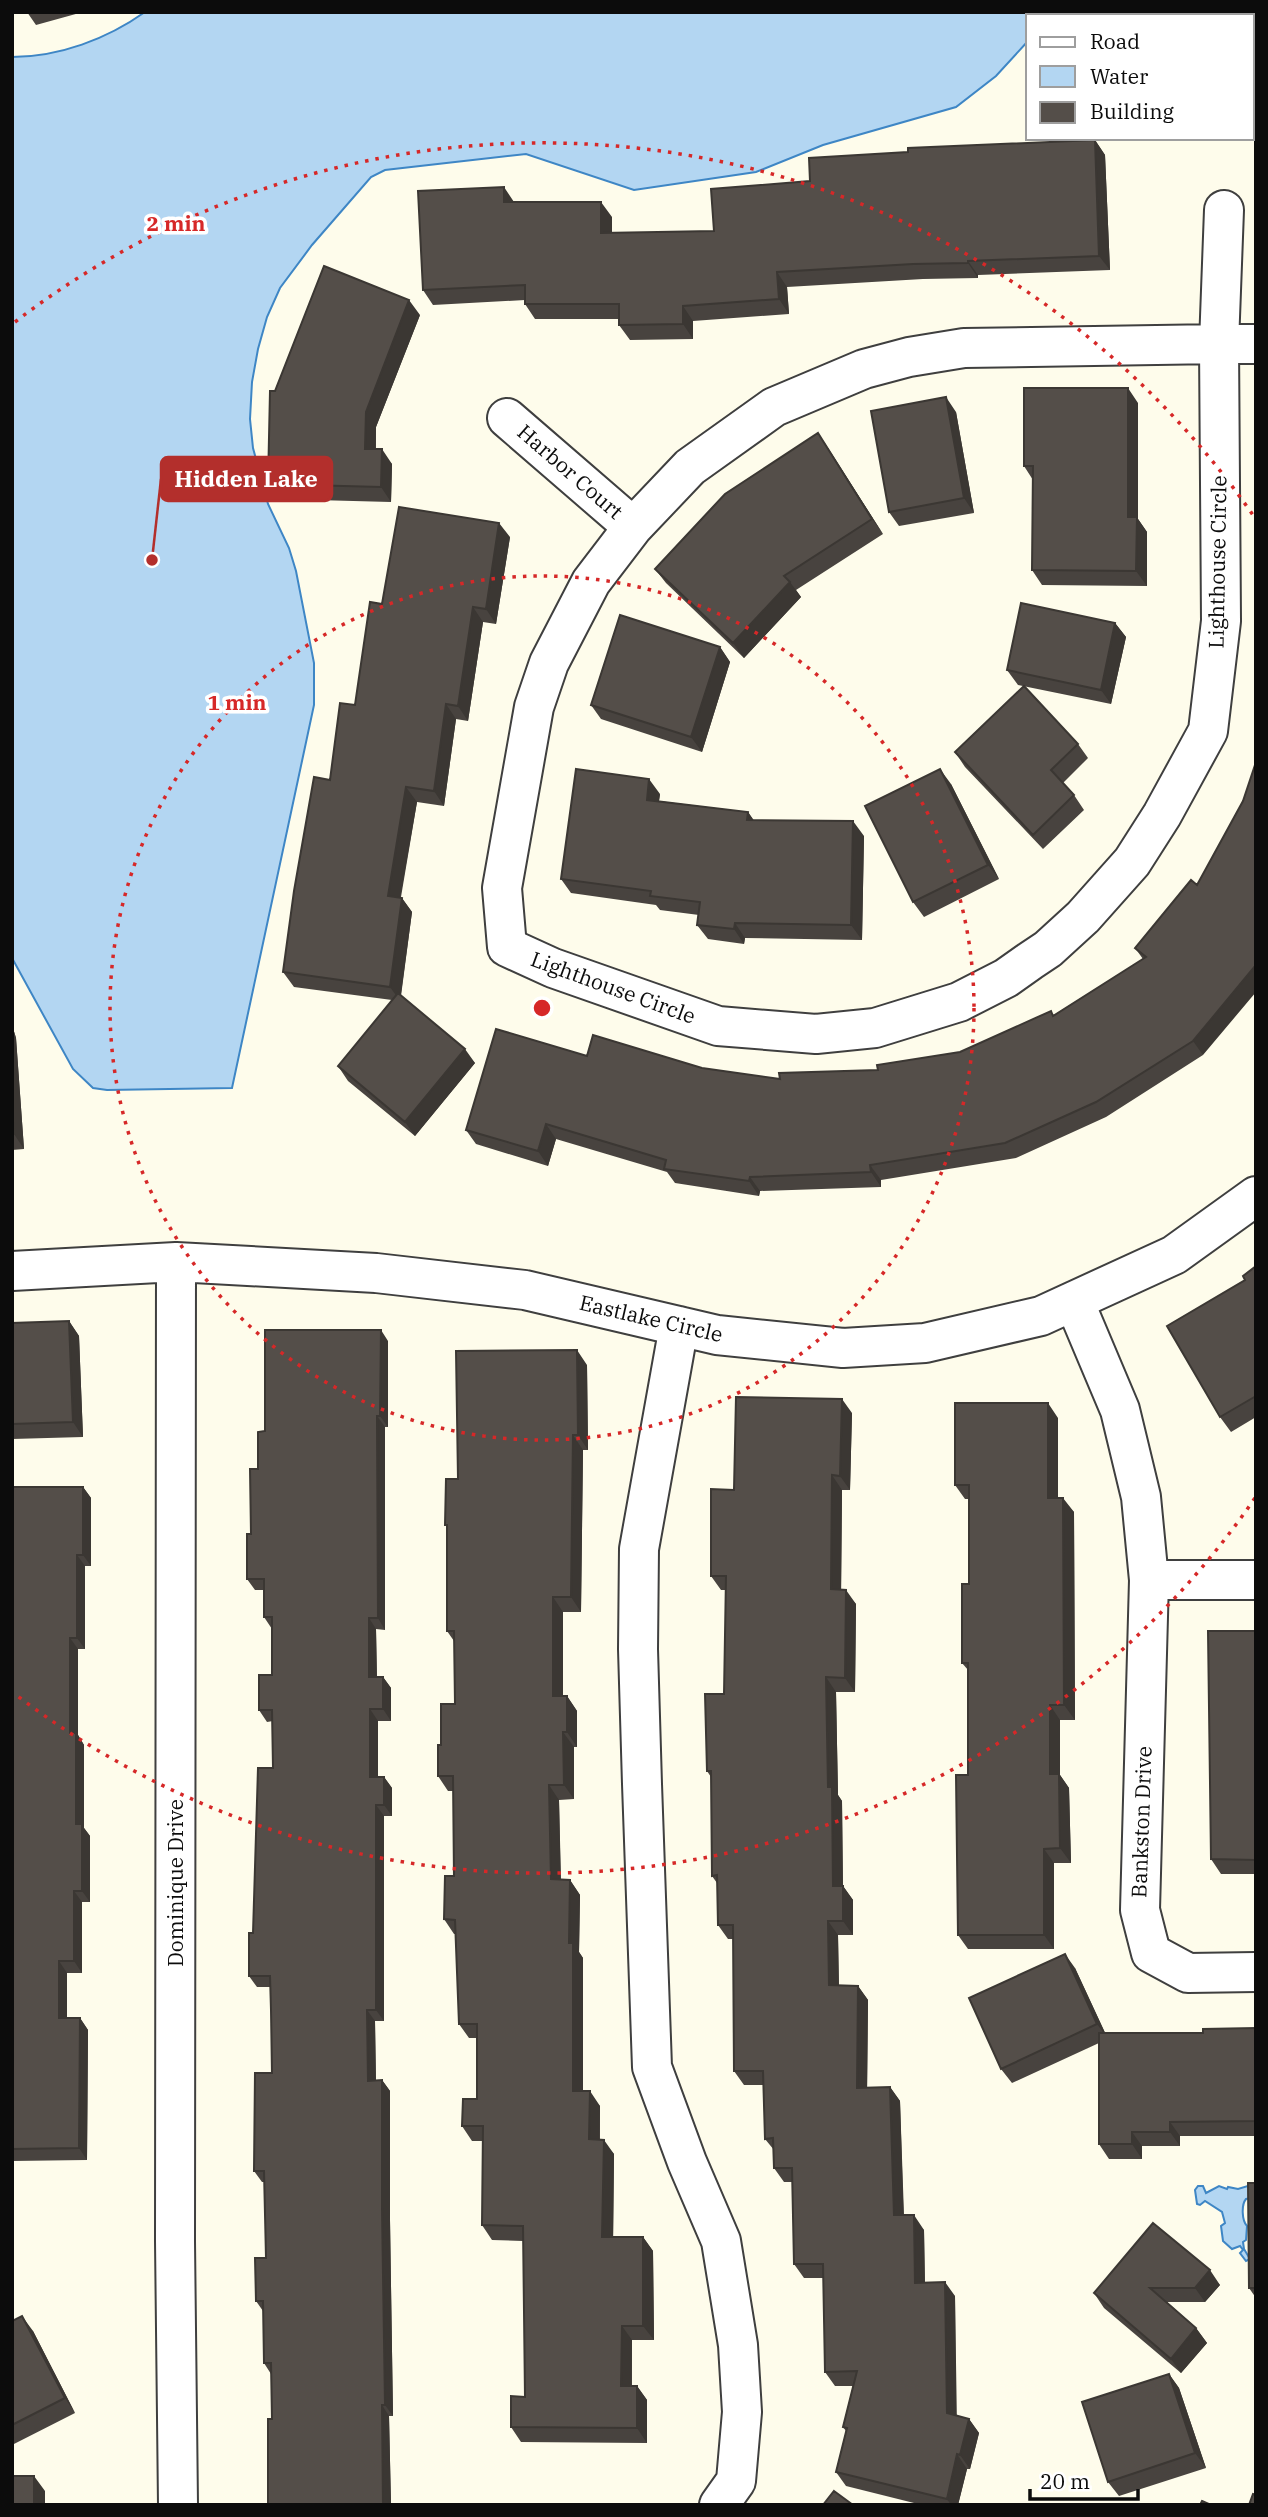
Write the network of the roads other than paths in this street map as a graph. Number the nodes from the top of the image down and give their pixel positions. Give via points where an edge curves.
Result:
1 (1223, 210) dead end
2 (1238, 344) edge
3 (507, 418) dead end
4 (633, 527) junction
5 (1256, 1196) edge
6 (176, 1262) junction
7 (12, 1271) edge
8 (1074, 1301) junction
9 (679, 1326) junction
10 (1149, 1580) junction
11 (1256, 1580) edge
12 (1256, 1972) edge
13 (178, 2505) edge
14 (719, 2505) edge

1 - 2 street
2 - 4 street, Lighthouse Circle via 964,348 864,369 774,407 690,467
2 - 4 street, Lighthouse Circle via 1221,621 1208,731 1132,862 1083,918 1006,978 959,1002 875,1028 816,1034 718,1026 553,968 507,947 502,888 534,707 549,663 591,582
3 - 4 street, Harbor Court
5 - 8 street, Eastlake Circle via 1174,1255
6 - 7 street, Eastlake Circle
6 - 9 street, Eastlake Circle via 376,1273 525,1290
6 - 13 street, Dominique Drive
8 - 9 street, Eastlake Circle via 1041,1316 925,1343 843,1348 717,1335
8 - 10 street, Bankston Drive via 1120,1410 1141,1497
9 - 14 street via 639,1549 642,1784 652,2067 721,2241 738,2345 742,2412 736,2481
10 - 11 street
10 - 12 street, Bankston Drive via 1140,1910 1151,1953 1188,1973

